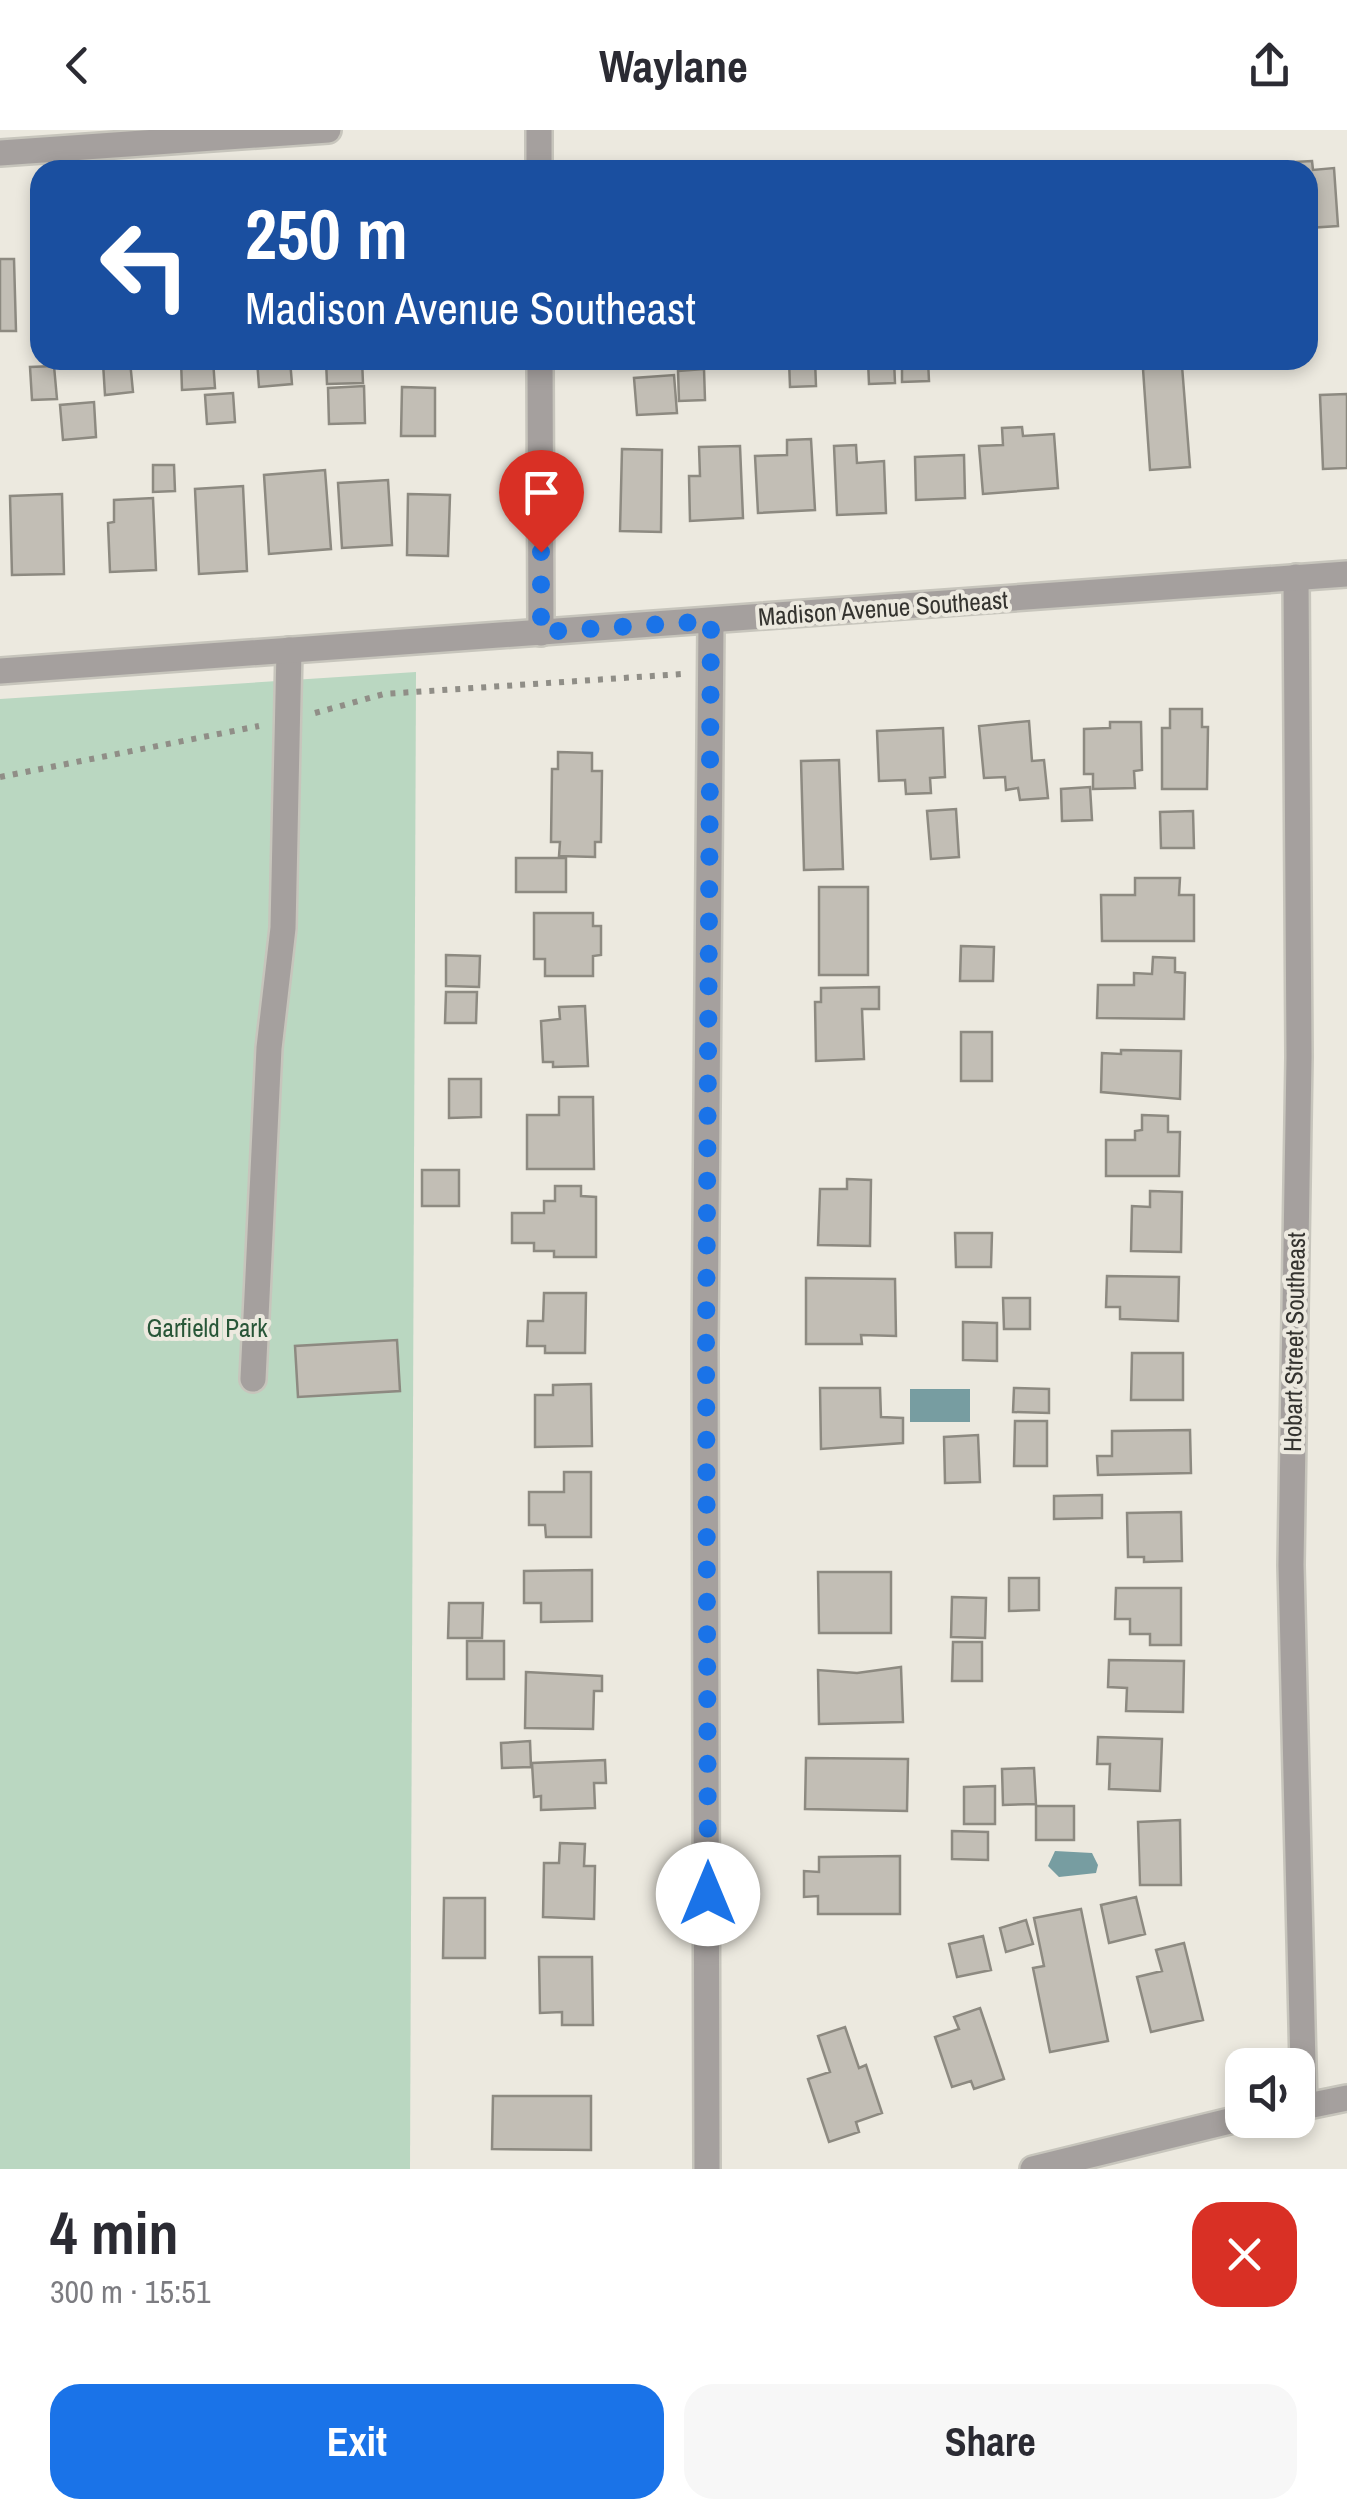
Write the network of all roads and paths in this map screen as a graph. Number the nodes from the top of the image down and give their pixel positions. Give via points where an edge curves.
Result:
1 (328, 130) edge
2 (538, 130) edge
3 (0, 152) edge
4 (539, 160) edge
5 (540, 370) edge
6 (1347, 574) edge
7 (1296, 577) junction
8 (711, 621) junction
9 (541, 632) junction
10 (289, 650) junction
11 (0, 671) edge
12 (682, 674) dead end
13 (287, 720) junction
14 (0, 777) edge
15 (252, 1378) dead end
16 (1300, 2048) edge
17 (1347, 2098) edge
18 (1315, 2104) edge
19 (1225, 2122) edge
20 (707, 2169) edge
21 (1033, 2169) edge

1 - 3 street
2 - 4 street
5 - 9 street
6 - 7 street, Madison Avenue Southeast
7 - 8 street, Madison Avenue Southeast
7 - 16 street, Hobart Street Southeast via 1291,1572
8 - 9 street, Madison Avenue Southeast
8 - 20 street
9 - 10 street, Madison Avenue Southeast
10 - 11 street, Madison Avenue Southeast
10 - 13 street
12 - 13 path via 384,694
13 - 14 path
13 - 15 street via 283,928 269,1048
17 - 18 street
19 - 21 street

